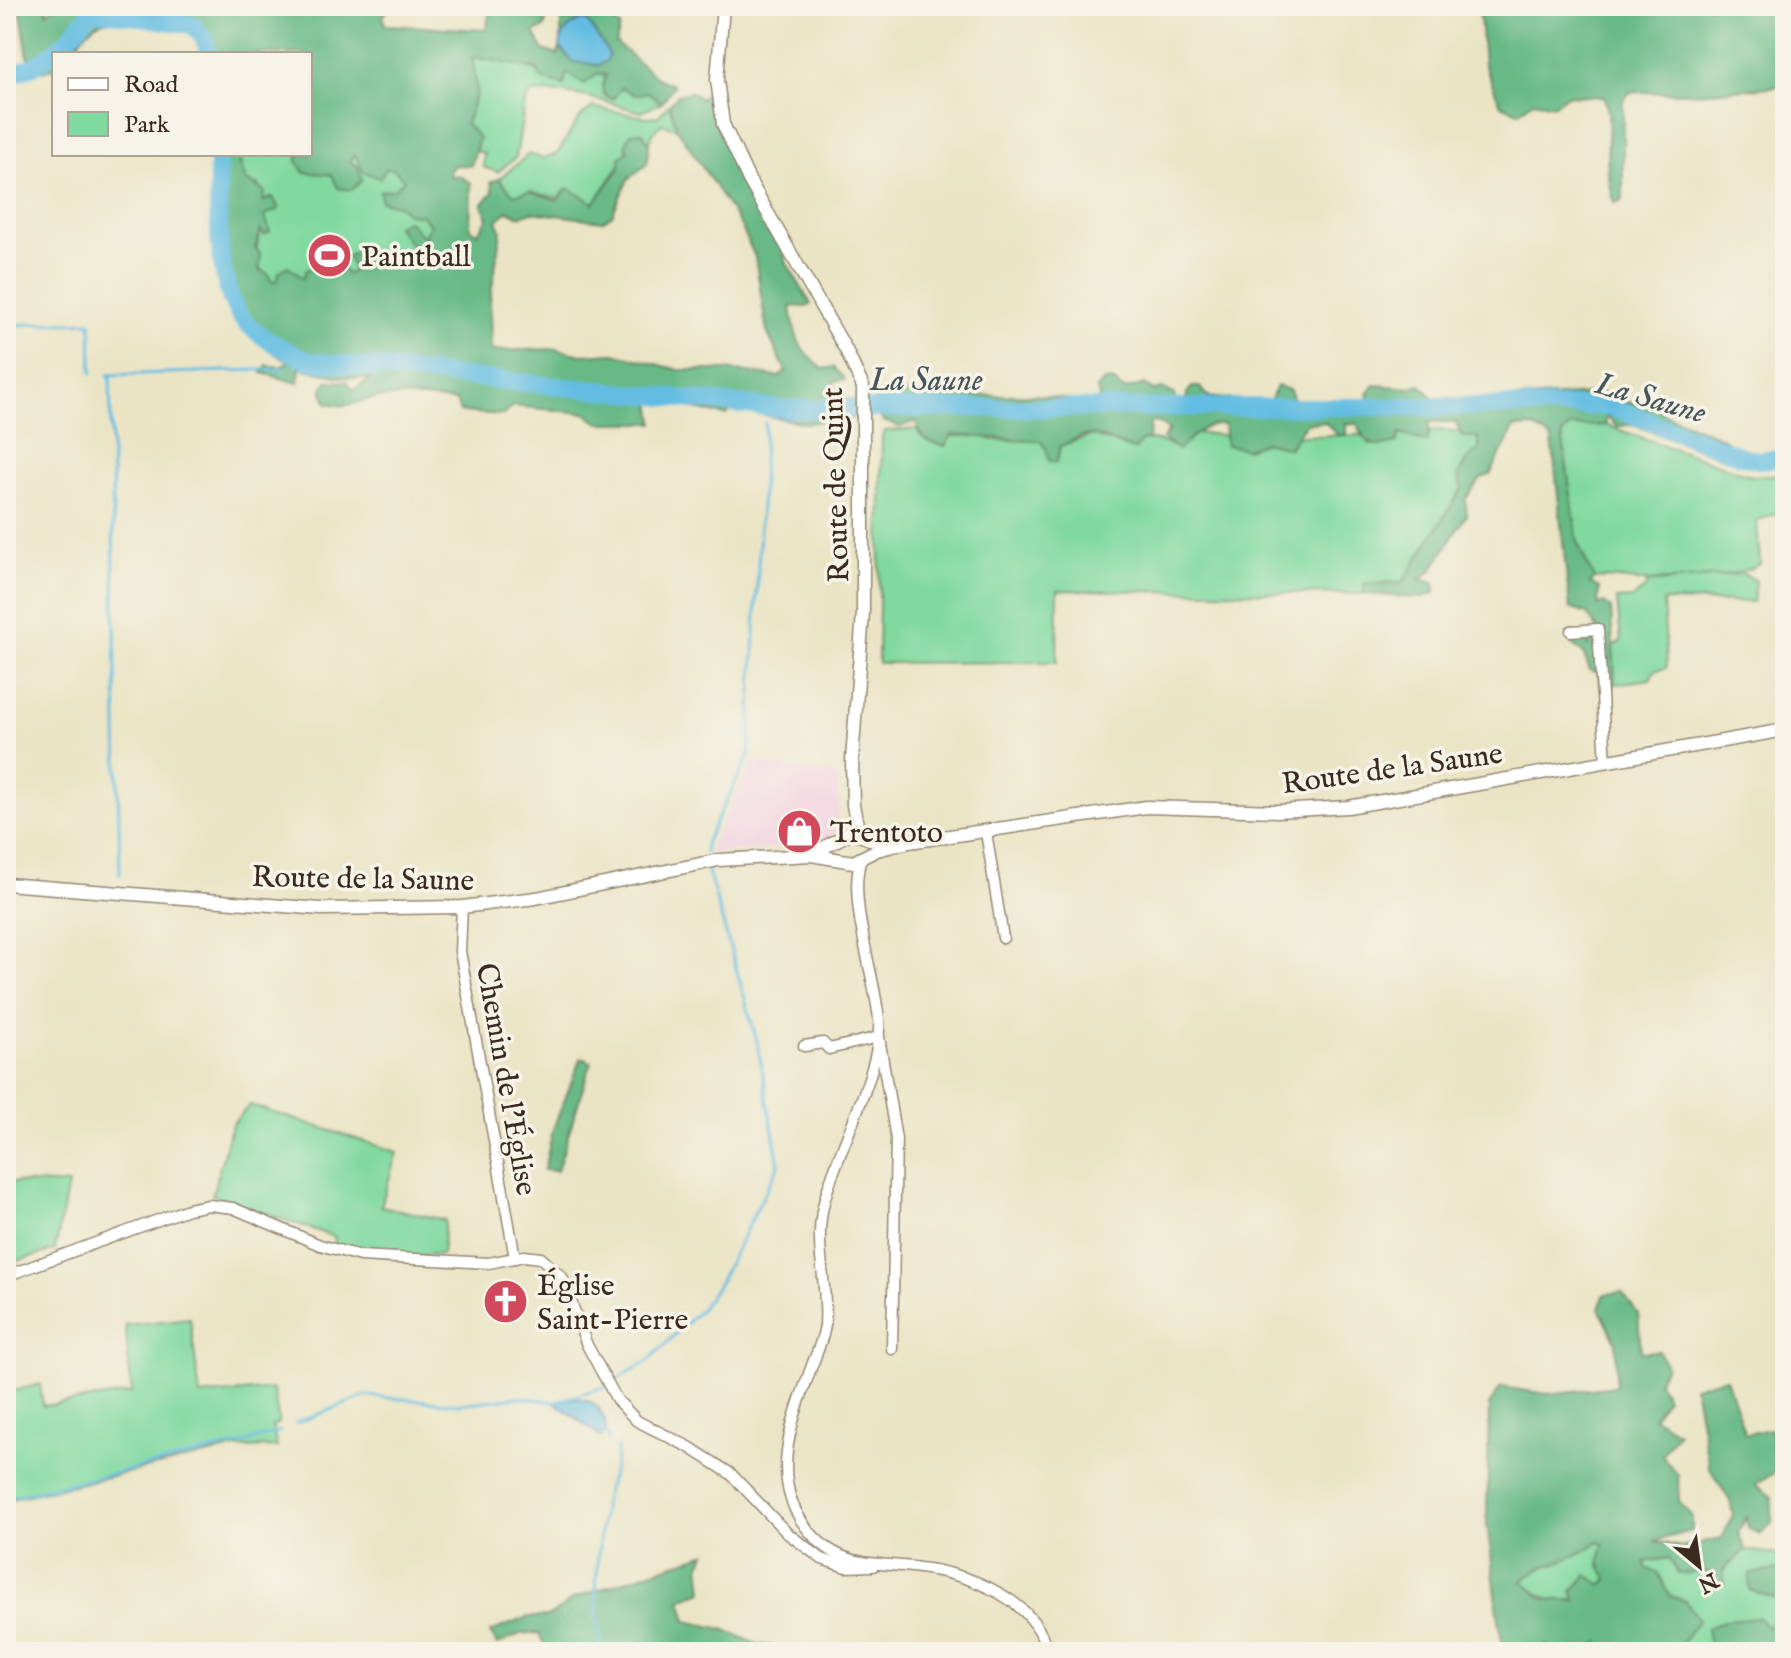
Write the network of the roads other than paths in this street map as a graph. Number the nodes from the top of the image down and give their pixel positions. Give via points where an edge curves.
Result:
1 (723, 6) edge
2 (1571, 631) dead end
3 (1785, 730) edge
4 (1606, 762) junction
5 (853, 805) junction
6 (986, 832) junction
7 (861, 835) junction
8 (841, 838) junction
9 (909, 842) junction
10 (811, 855) junction
11 (862, 858) junction
12 (844, 860) junction
13 (6, 884) edge
14 (856, 884) junction
15 (462, 907) junction
16 (1003, 938) dead end
17 (879, 1037) junction
18 (804, 1046) dead end
19 (515, 1258) junction
20 (6, 1276) edge
21 (892, 1349) dead end
22 (873, 1566) junction
23 (1047, 1652) edge

1 - 5 street, Route de Quint via 717,80 723,124 853,363 864,395 863,613 852,747
2 - 4 street via 1598,629
3 - 4 street, Route de la Saune
4 - 6 street, Route de la Saune via 1327,810 1146,807
5 - 7 street, Route de Quint
5 - 8 street, Route de Quint
6 - 9 street, Route de la Saune
6 - 16 street
7 - 8 street
7 - 9 street, Route de la Saune
7 - 11 street via 867,848
8 - 10 street, Route de la Saune
8 - 12 street via 837,850
9 - 11 street, Route de la Saune
10 - 12 street, Route de la Saune
10 - 15 street, Route de la Saune via 689,864 536,898
11 - 12 street
11 - 14 street
12 - 14 street
13 - 15 street, Route de la Saune via 321,909
14 - 17 street
15 - 19 street, Chemin de l'Église via 460,951
17 - 18 street via 829,1049 823,1043
17 - 21 street via 896,1139
17 - 22 street via 827,1191 819,1254 823,1335 788,1437 784,1468 796,1510 814,1536 836,1553
19 - 20 street via 489,1263 360,1256 233,1208 209,1205
19 - 22 street via 541,1258 556,1269 604,1378 637,1421 731,1474 787,1533 822,1559 846,1567
22 - 23 street via 935,1570 992,1591 1032,1616

